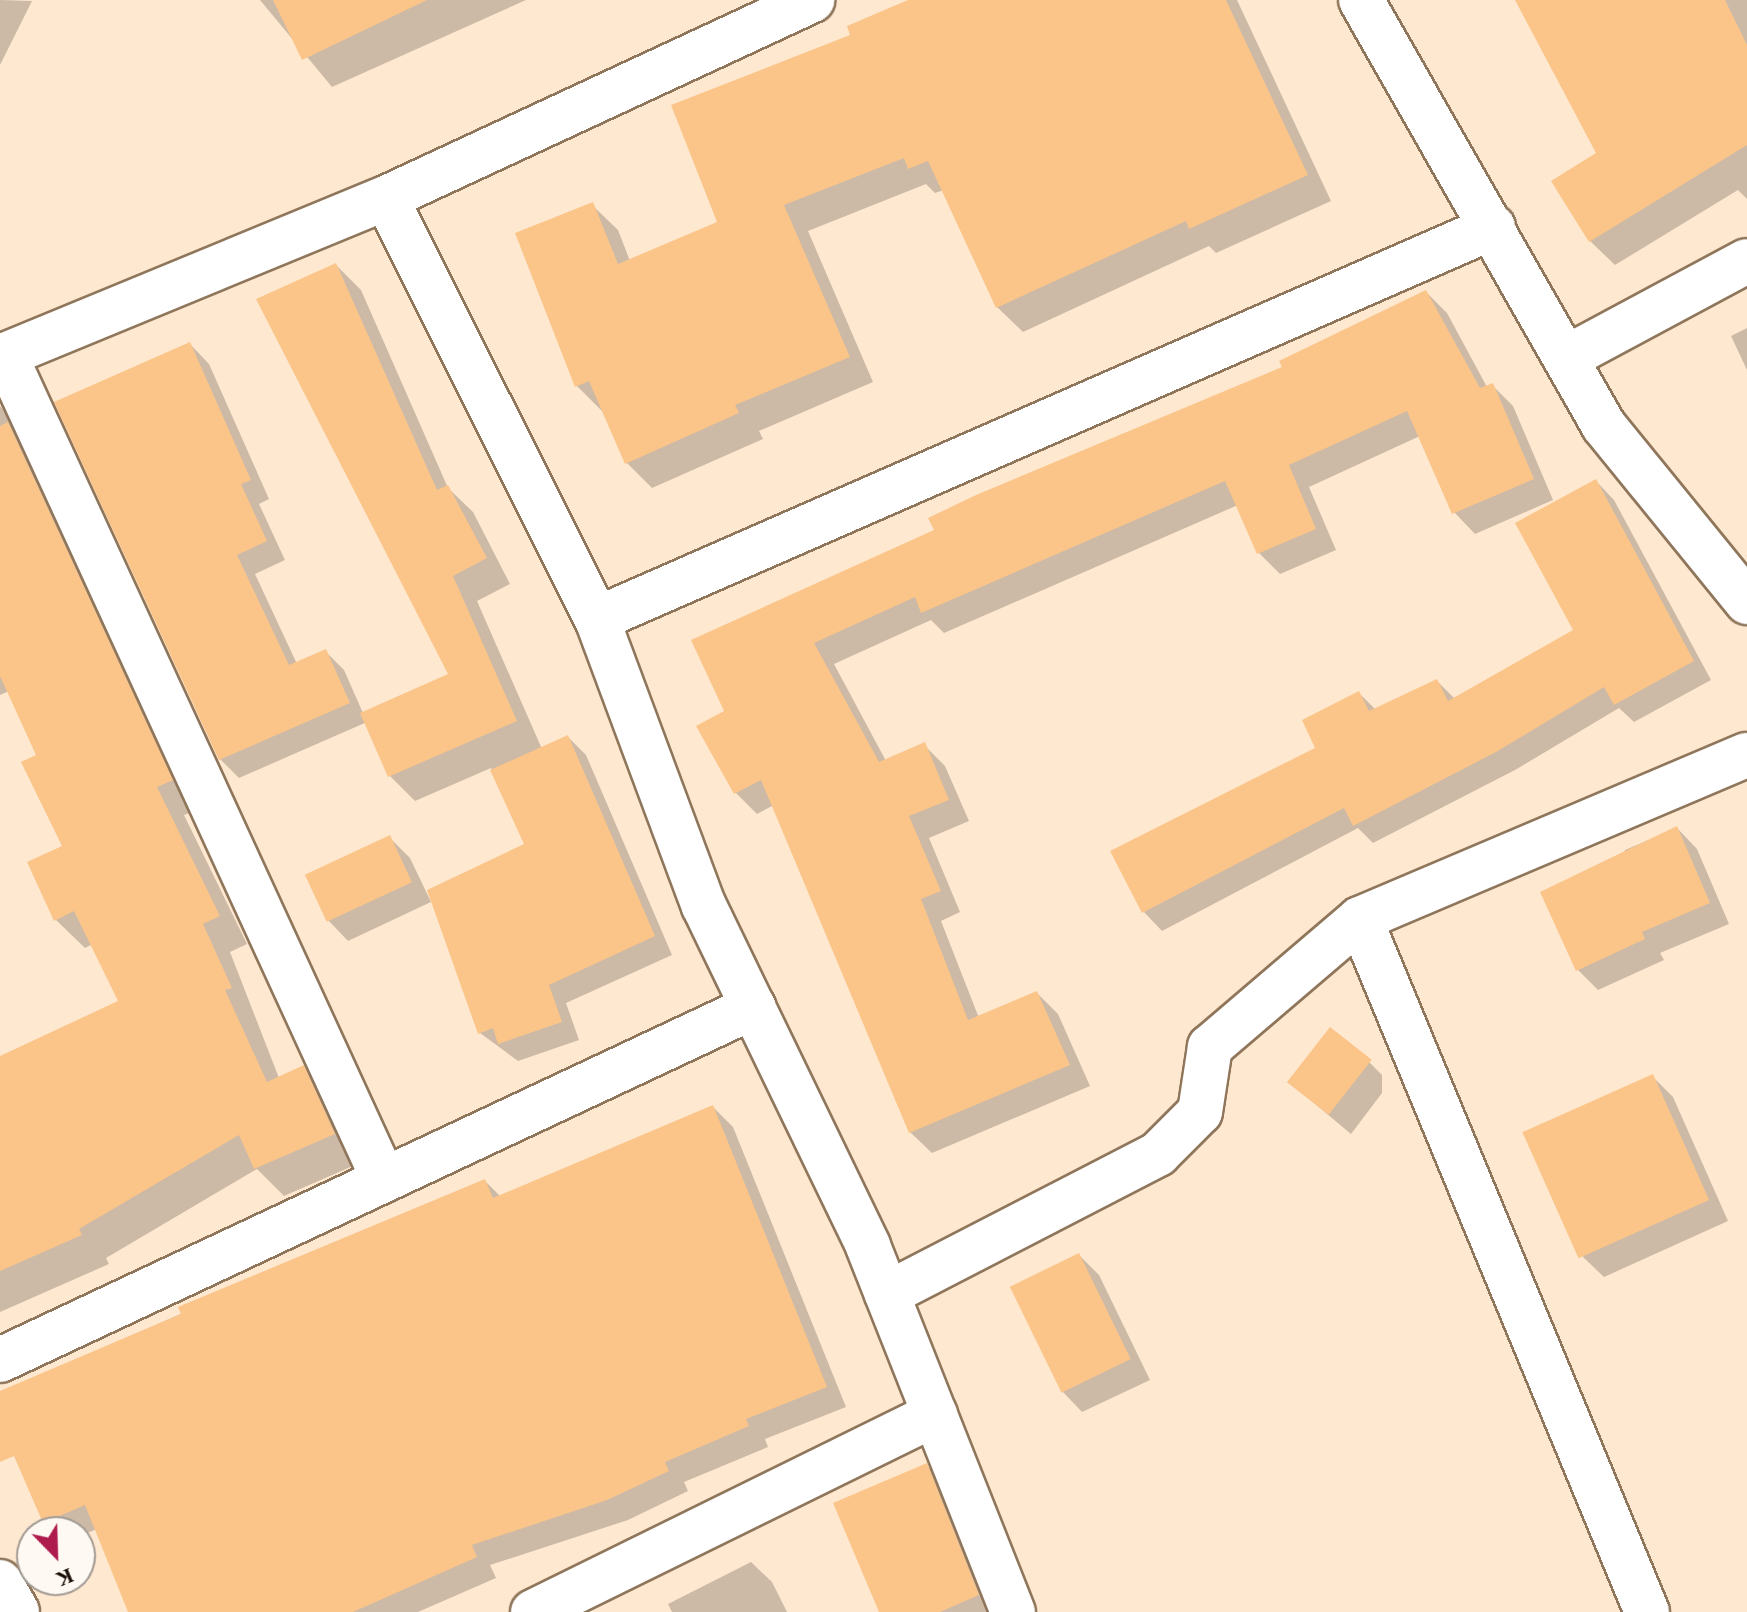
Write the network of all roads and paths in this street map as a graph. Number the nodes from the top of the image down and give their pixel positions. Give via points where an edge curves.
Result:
1 (812, 0) edge
2 (1361, 0) edge
3 (386, 198) junction
4 (1493, 227) junction
5 (1747, 261) edge
6 (3, 356) edge
7 (1566, 358) junction
8 (1747, 602) edge
9 (597, 619) junction
10 (1747, 755) edge
11 (1360, 919) junction
12 (753, 1007) junction
13 (384, 1180) junction
14 (887, 1294) junction
15 (0, 1360) edge
16 (935, 1414) junction
17 (0, 1582) edge
18 (588, 1599) edge
19 (17, 1612) edge
20 (533, 1612) edge
21 (1013, 1612) edge
22 (1647, 1612) edge

1 - 3 street
2 - 4 street
3 - 6 street
3 - 9 street
4 - 7 street
4 - 9 street
5 - 7 street
6 - 13 street
7 - 8 street via 1604,426
9 - 12 street via 704,906
10 - 11 street
11 - 14 street via 1210,1047 1200,1112 1158,1154
11 - 22 street
12 - 13 street
12 - 14 street
13 - 15 street
14 - 16 street
16 - 18 street
16 - 21 street
17 - 19 street
18 - 20 street

